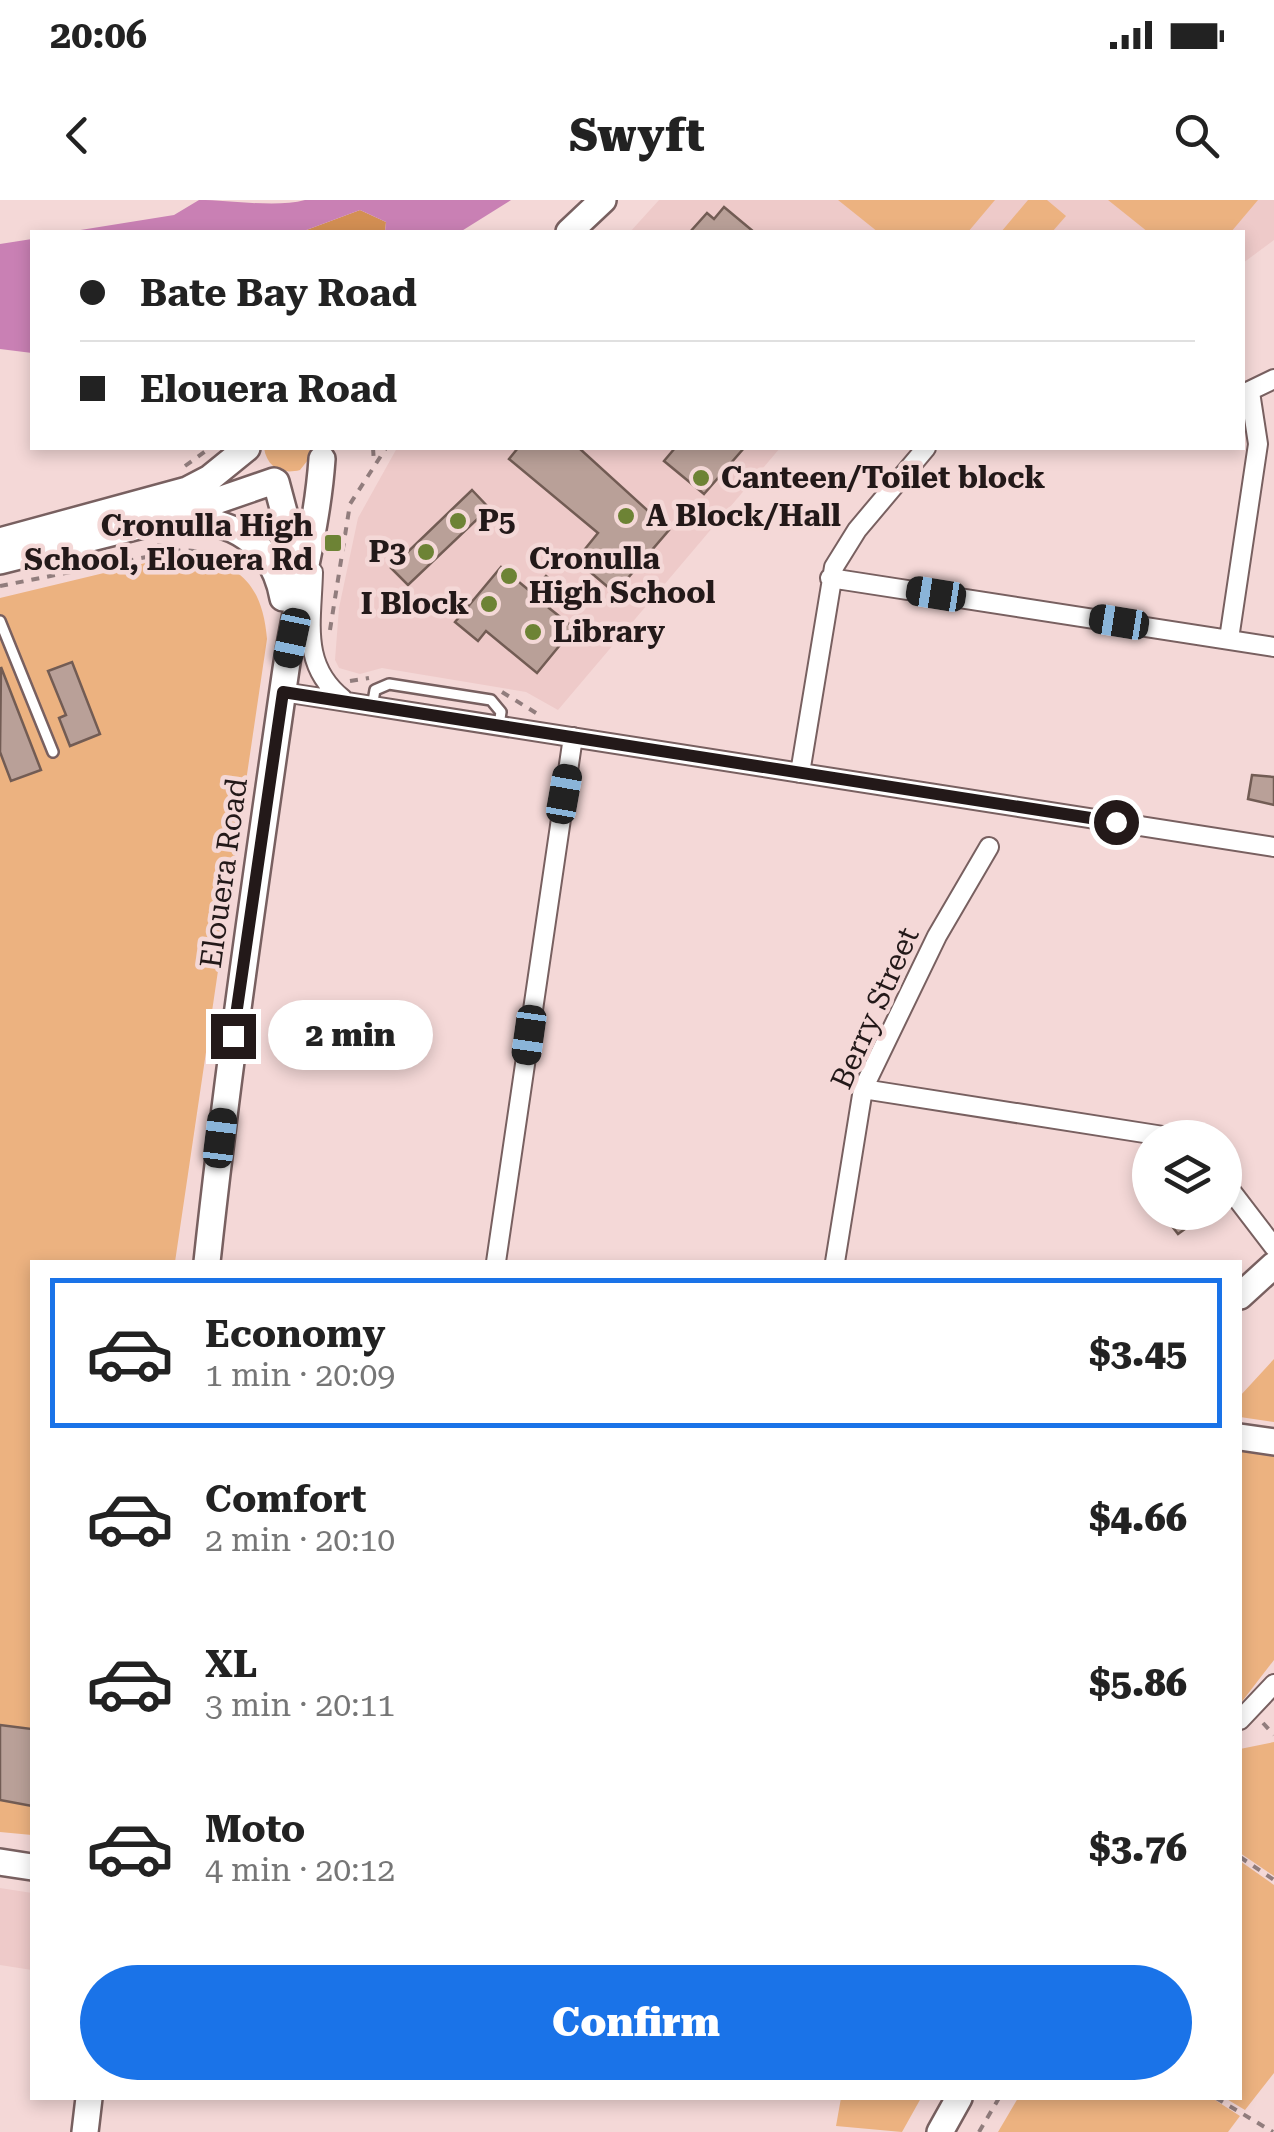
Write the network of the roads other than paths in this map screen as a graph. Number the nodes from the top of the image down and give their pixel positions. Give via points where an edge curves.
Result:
1 (603, 200) edge
2 (571, 230) edge
3 (1274, 380) edge
4 (1246, 394) edge
5 (247, 450) edge
6 (251, 450) edge
7 (924, 450) edge
8 (324, 453) edge
9 (276, 482) junction
10 (155, 522) junction
11 (314, 532) junction
12 (0, 541) edge
13 (0, 561) edge
14 (830, 578) junction
15 (286, 618) junction
16 (0, 621) edge
17 (1229, 640) junction
18 (1274, 647) edge
19 (284, 682) junction
20 (348, 702) junction
21 (573, 738) junction
22 (53, 752) dead end
23 (800, 773) junction
24 (989, 847) dead end
25 (1274, 847) edge
26 (863, 1089) junction
27 (1132, 1131) edge
28 (1242, 1205) edge
29 (1274, 1247) edge
30 (208, 1260) edge
31 (496, 1260) edge
32 (836, 1260) edge
33 (1274, 1265) edge
34 (1242, 1294) edge
35 (1242, 1437) edge
36 (1274, 1442) edge
37 (1274, 1684) edge
38 (1242, 1718) edge
39 (0, 1862) edge
40 (30, 1867) edge
41 (90, 2100) edge
42 (958, 2100) edge
43 (84, 2132) edge
44 (940, 2132) edge

1 - 2 street
3 - 4 street
4 - 17 street via 1258,444
5 - 12 street via 187,490
6 - 9 street, Elouera Road via 256,465
7 - 14 street via 857,530
8 - 9 street via 302,481
8 - 11 street, Elouera Road
9 - 10 street
9 - 15 street, Elouera Road via 290,538
10 - 13 street
10 - 15 street via 220,523 252,540 276,572
11 - 19 street, Elouera Road
11 - 20 street via 309,646 328,687
14 - 17 street
14 - 23 street
15 - 19 street, Elouera Road
16 - 22 lane
17 - 18 street
19 - 20 street
19 - 30 street, Elouera Road via 237,1002
20 - 21 street
21 - 23 street
21 - 31 street
23 - 25 street
24 - 26 street, Berry Street via 937,936
26 - 27 street
26 - 32 street, Berry Street
28 - 29 street
33 - 34 street
35 - 36 street
37 - 38 street
39 - 40 street
41 - 43 street
42 - 44 street

